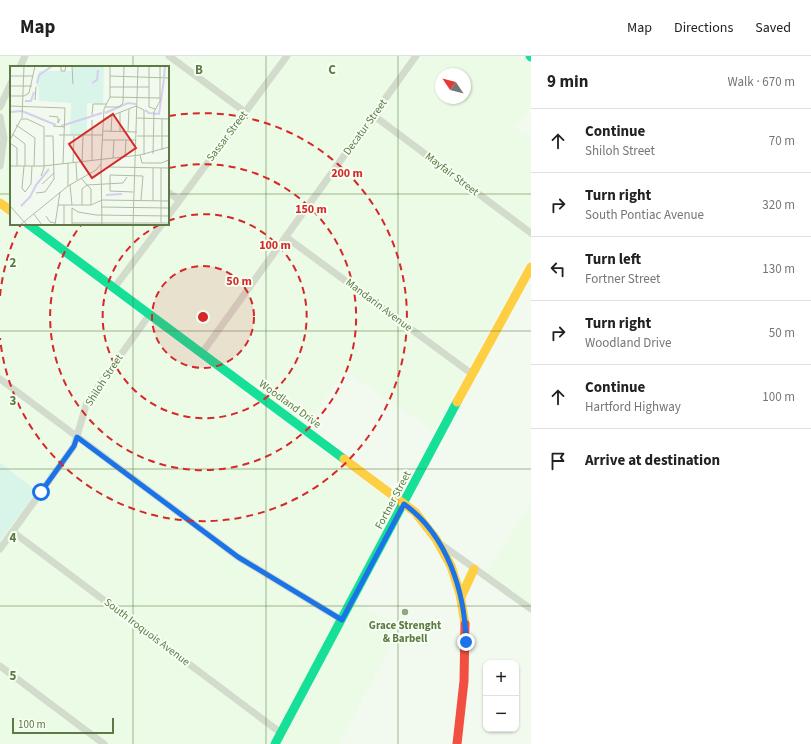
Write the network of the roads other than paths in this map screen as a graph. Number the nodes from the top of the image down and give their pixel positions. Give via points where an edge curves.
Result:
1 (25, 56) edge
2 (168, 56) edge
3 (286, 56) edge
4 (416, 56) edge
5 (20, 66) edge
6 (10, 85) edge
7 (0, 107) edge
8 (245, 112) junction
9 (373, 115) junction
10 (0, 117) edge
11 (0, 166) edge
12 (169, 193) edge
13 (179, 200) junction
14 (0, 203) edge
15 (10, 210) edge
16 (169, 215) edge
17 (29, 225) edge
18 (161, 225) edge
19 (531, 233) edge
20 (286, 237) junction
21 (531, 267) edge
22 (114, 288) junction
23 (150, 314) junction
24 (202, 353) junction
25 (472, 374) junction
26 (0, 378) edge
27 (77, 437) junction
28 (404, 504) junction
29 (13, 532) junction
30 (442, 545) junction
31 (0, 549) edge
32 (474, 569) junction
33 (461, 597) junction
34 (531, 609) edge
35 (342, 620) junction
36 (0, 666) edge
37 (281, 733) junction
38 (104, 744) edge
39 (275, 744) edge
40 (457, 744) edge

1 - 5 street
2 - 8 street
3 - 8 street, Sassar Street
4 - 9 street, Decatur Street
6 - 7 street
8 - 13 street, Sassar Street
9 - 19 street, Mayfair Street
9 - 20 street, Decatur Street
10 - 11 street via 4,138
12 - 13 street
13 - 16 street, Sassar Street
14 - 15 main road
17 - 22 main road, Woodland Drive
18 - 22 street
20 - 24 street, Decatur Street
20 - 25 street, Mandarin Avenue
21 - 25 main road, Fortner Street
22 - 23 main road, Woodland Drive
23 - 24 main road, Woodland Drive
23 - 27 street, Shiloh Street via 87,402
24 - 28 main road, Woodland Drive
25 - 28 main road, Fortner Street
26 - 27 street
27 - 29 street, Shiloh Street via 74,446
27 - 35 street via 238,557
28 - 30 main road, Woodland Drive via 420,517
28 - 35 main road, Fortner Street
29 - 31 street, Shiloh Street
29 - 37 street, South Iroquois Avenue
30 - 32 street, Woodland Drive
30 - 33 main road
32 - 33 main road
32 - 34 street, Woodland Drive
33 - 40 main road via 466,625 466,656
35 - 37 main road, Fortner Street
36 - 38 street
37 - 39 main road, Fortner Street

